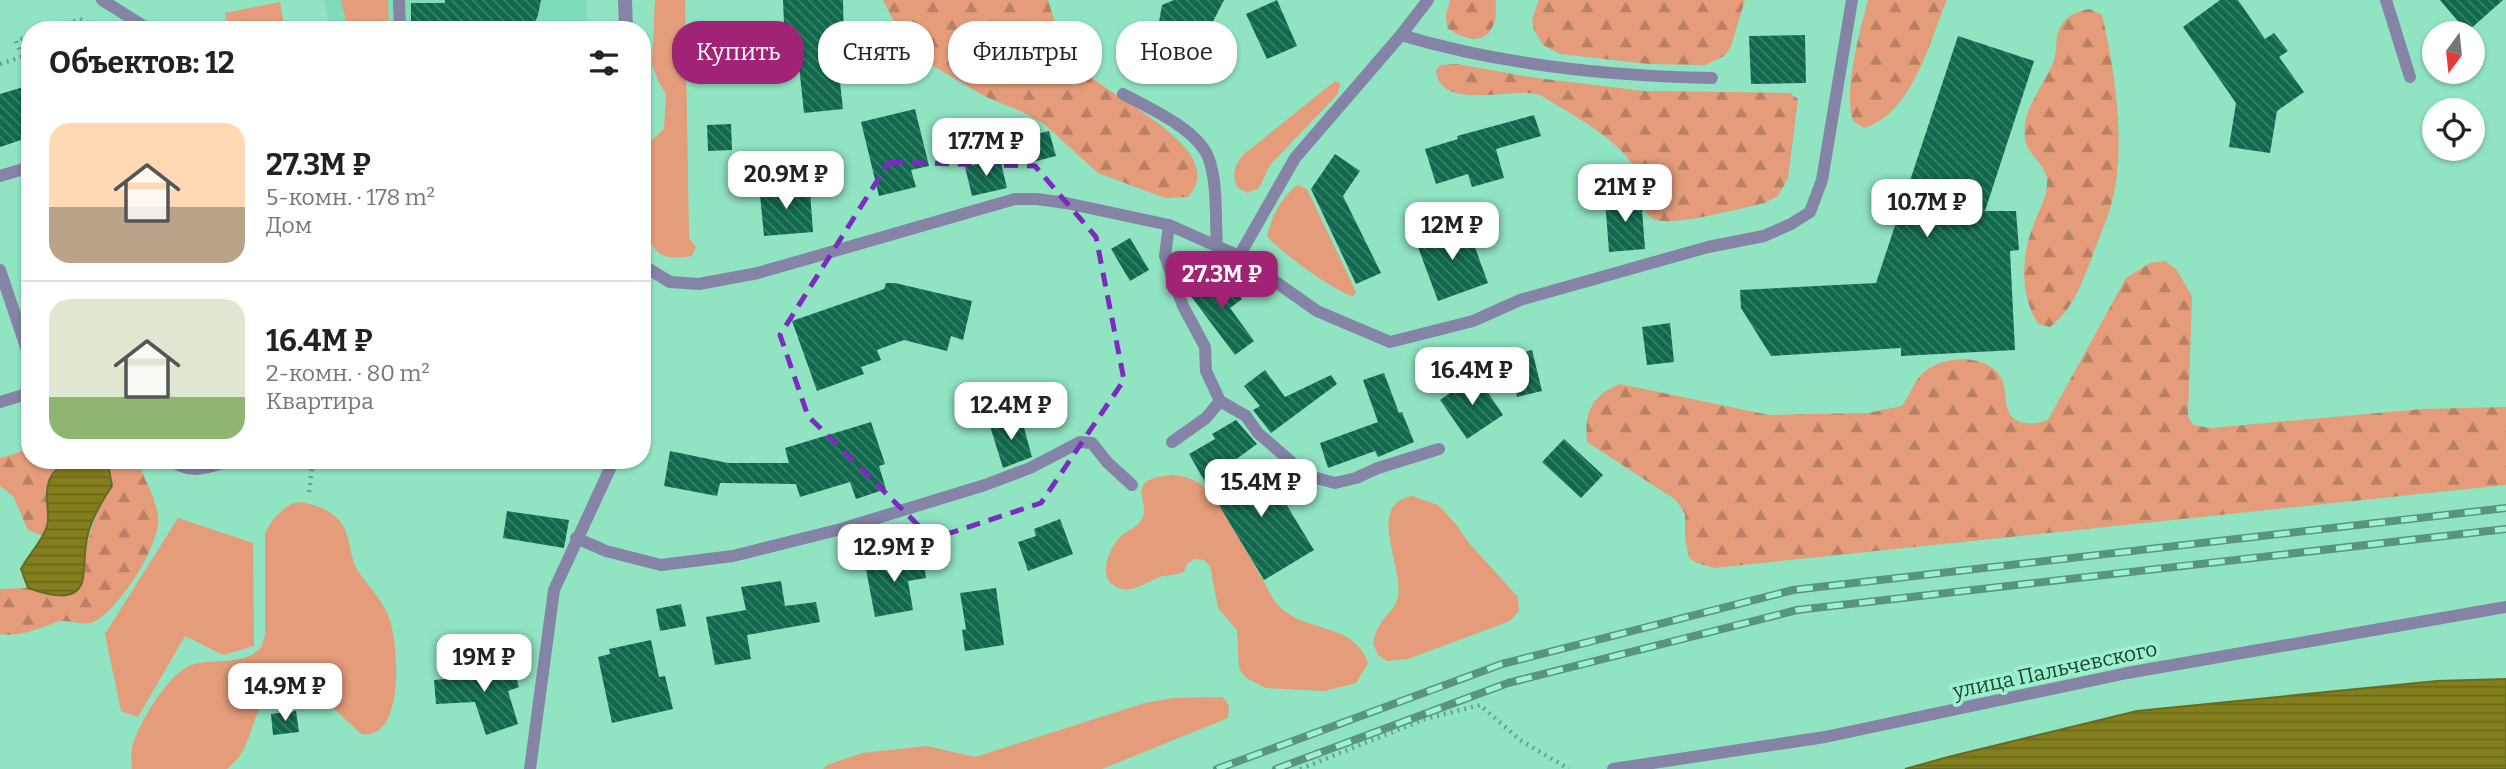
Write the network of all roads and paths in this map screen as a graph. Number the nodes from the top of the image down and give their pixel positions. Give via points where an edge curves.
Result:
1 (102, 0) edge
2 (399, 0) edge
3 (625, 0) edge
4 (1428, 0) edge
5 (1852, 0) edge
6 (2386, 0) edge
7 (136, 21) edge
8 (400, 21) edge
9 (626, 21) edge
10 (1401, 35) junction
11 (21, 39) edge
12 (21, 54) edge
13 (21, 57) edge
14 (0, 64) edge
15 (2410, 77) dead end
16 (1712, 78) dead end
17 (1123, 94) dead end
18 (21, 170) edge
19 (0, 176) edge
20 (1169, 225) junction
21 (1217, 246) junction
22 (1239, 256) junction
23 (0, 270) edge
24 (651, 270) edge
25 (21, 332) edge
26 (21, 396) edge
27 (1220, 401) junction
28 (0, 402) edge
29 (1172, 442) dead end
30 (1439, 449) dead end
31 (312, 469) edge
32 (610, 469) edge
33 (1132, 485) dead end
34 (309, 492) dead end
35 (576, 538) junction
36 (2506, 607) edge
37 (530, 769) edge
38 (1300, 769) edge
39 (1569, 769) edge
40 (1613, 769) edge

1 - 7 lane
2 - 8 lane
3 - 9 street
4 - 10 lane
5 - 22 lane via 1822,180 1810,212 1764,236 1708,247 1520,300 1473,321 1390,342 1317,311
6 - 15 lane
10 - 16 lane via 1537,65 1648,77
10 - 22 lane via 1295,158
11 - 12 path via 16,41
13 - 14 path
17 - 21 lane via 1173,122 1209,157
18 - 19 lane
20 - 21 lane
20 - 24 lane via 1066,203 1015,199 758,273 699,284 670,282
20 - 27 lane via 1165,257 1205,347 1206,370
21 - 22 lane
23 - 25 lane
26 - 28 lane
27 - 29 lane via 1206,418
27 - 30 lane via 1246,416 1258,433 1309,477 1335,482 1356,478
31 - 34 path
32 - 35 lane
33 - 35 lane via 1092,443 1080,442 985,485 733,556 661,565
35 - 37 lane via 551,602
36 - 40 lane, улица Пальчевского via 2127,673 1825,737
38 - 39 path via 1425,719 1480,705 1520,740

